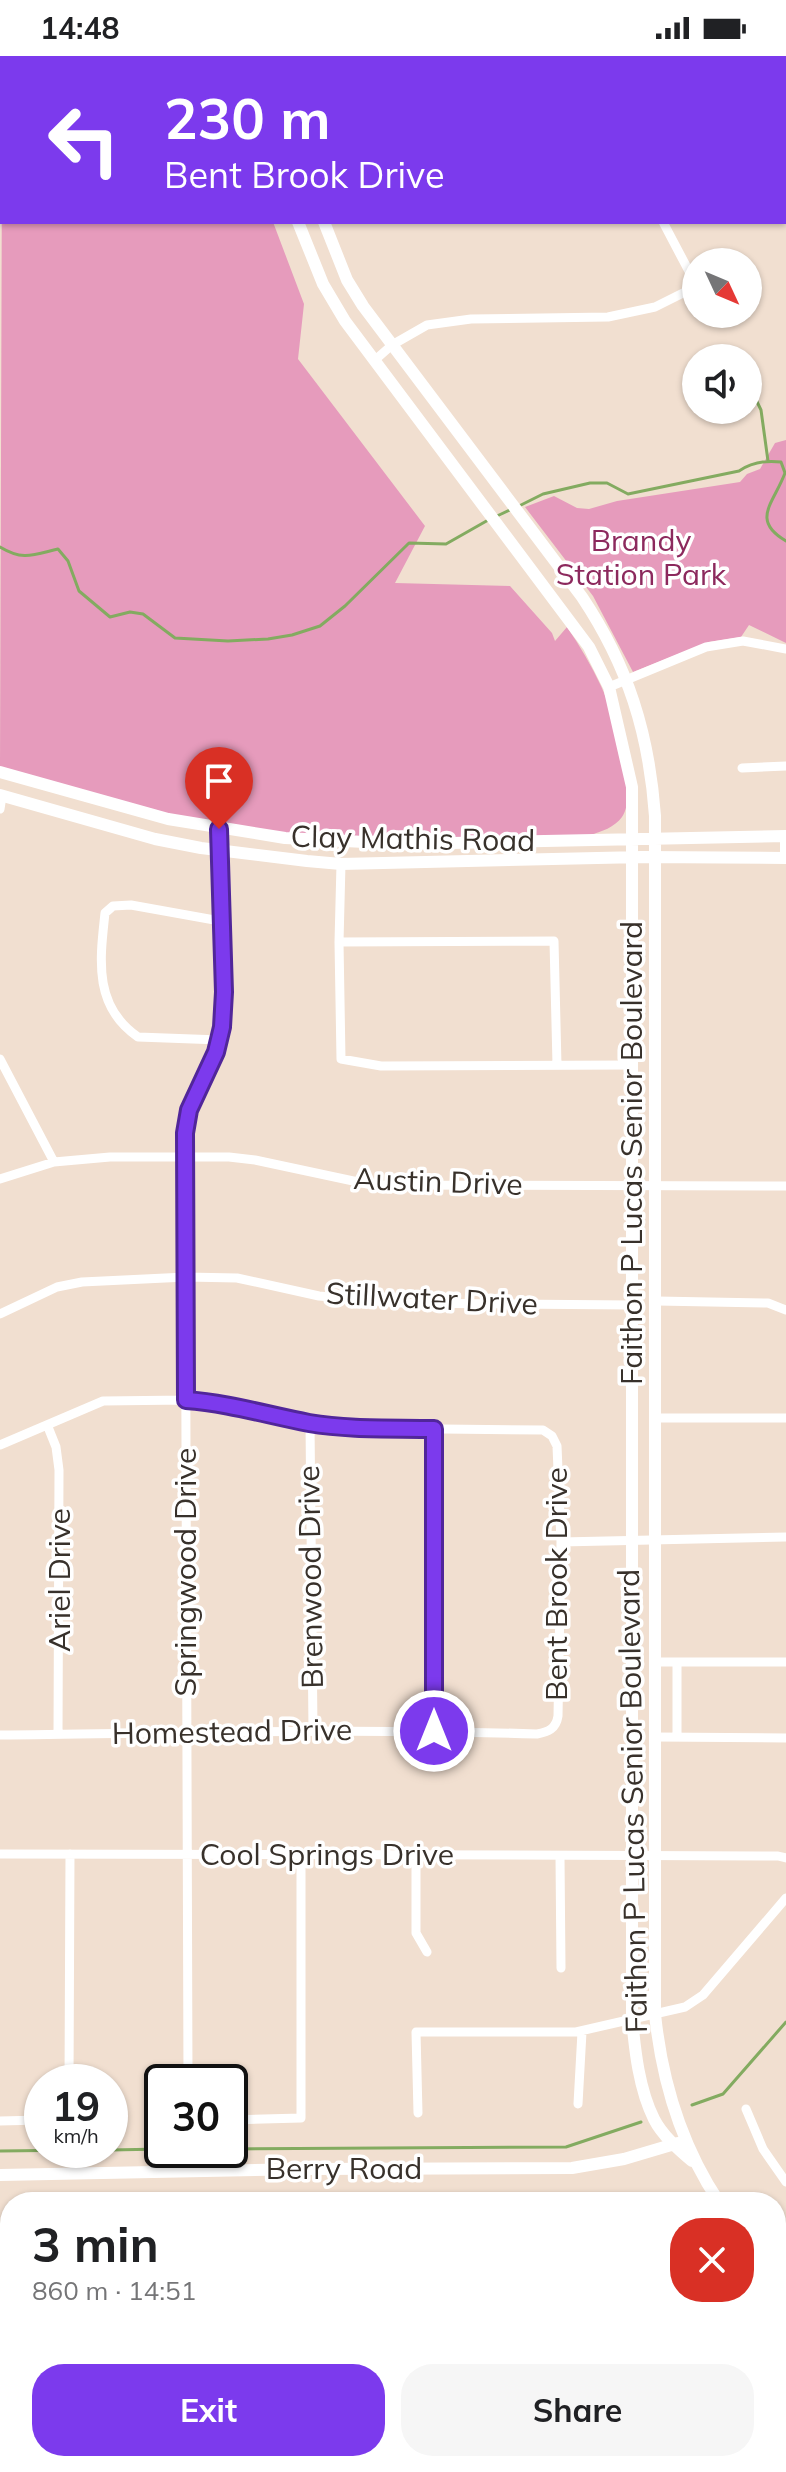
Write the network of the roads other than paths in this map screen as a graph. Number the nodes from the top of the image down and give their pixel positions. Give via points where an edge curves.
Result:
1 (299, 224) edge
2 (325, 224) edge
3 (664, 224) edge
4 (392, 345) junction
5 (375, 360) junction
6 (786, 649) edge
7 (627, 678) junction
8 (609, 687) junction
9 (786, 766) edge
10 (742, 768) dead end
11 (0, 772) edge
12 (1, 800) edge
13 (219, 829) junction
14 (786, 837) edge
15 (655, 838) junction
16 (633, 839) junction
17 (218, 850) junction
18 (633, 857) junction
19 (655, 857) junction
20 (786, 858) edge
21 (341, 864) junction
22 (220, 921) junction
23 (339, 942) junction
24 (633, 1032) junction
25 (654, 1032) junction
26 (220, 1040) junction
27 (0, 1059) edge
28 (557, 1065) junction
29 (633, 1065) junction
30 (186, 1157) junction
31 (54, 1162) junction
32 (0, 1179) edge
33 (633, 1186) junction
34 (655, 1186) junction
35 (786, 1186) edge
36 (186, 1277) junction
37 (657, 1301) junction
38 (632, 1305) junction
39 (786, 1310) edge
40 (0, 1314) edge
41 (186, 1400) junction
42 (656, 1418) junction
43 (786, 1418) edge
44 (310, 1423) junction
45 (48, 1427) junction
46 (434, 1429) junction
47 (0, 1445) edge
48 (786, 1537) edge
49 (653, 1541) junction
50 (561, 1542) junction
51 (630, 1542) junction
52 (655, 1662) junction
53 (677, 1662) junction
54 (786, 1662) edge
55 (557, 1723) joint
56 (313, 1731) junction
57 (434, 1731) junction
58 (186, 1733) junction
59 (58, 1734) junction
60 (0, 1735) edge
61 (655, 1737) junction
62 (677, 1737) junction
63 (786, 1738) edge
64 (0, 1854) edge
65 (70, 1854) junction
66 (187, 1854) junction
67 (301, 1854) junction
68 (416, 1854) junction
69 (631, 1856) junction
70 (655, 1856) junction
71 (560, 1857) junction
72 (786, 1858) edge
73 (786, 1898) edge
74 (427, 1952) dead end
75 (561, 1968) dead end
76 (655, 2014) junction
77 (632, 2019) junction
78 (582, 2032) junction
79 (69, 2064) edge
80 (188, 2064) edge
81 (578, 2104) dead end
82 (746, 2109) dead end
83 (418, 2113) dead end
84 (248, 2119) edge
85 (24, 2120) edge
86 (0, 2121) edge
87 (679, 2142) junction
88 (0, 2175) edge
89 (786, 2182) edge
90 (713, 2192) edge

1 - 5 street, Faithon P Lucas Senior Boulevard via 323,284
2 - 4 street, Faithon P Lucas Senior Boulevard via 347,280
3 - 4 street via 691,273 684,295 608,317 454,320 427,325
4 - 5 street
4 - 7 street, Faithon P Lucas Senior Boulevard via 594,616
5 - 8 street, Faithon P Lucas Senior Boulevard via 575,627
6 - 7 street via 743,641 706,647
7 - 8 street
7 - 15 street, Faithon P Lucas Senior Boulevard via 649,759
8 - 16 street, Faithon P Lucas Senior Boulevard via 632,787
9 - 10 street
11 - 13 street, Clay Mathis Road
12 - 17 street, Clay Mathis Road
13 - 16 street, Clay Mathis Road via 405,844
13 - 17 street, Springwood Drive
14 - 15 street, Clay Mathis Road
14 - 20 street
15 - 16 street, Clay Mathis Road
15 - 19 street, Faithon P Lucas Senior Boulevard
16 - 18 street, Faithon P Lucas Senior Boulevard
17 - 21 street, Clay Mathis Road
17 - 22 street, Springwood Drive
18 - 19 street, Clay Mathis Road
18 - 21 street, Clay Mathis Road
18 - 24 street, Faithon P Lucas Senior Boulevard
19 - 20 street, Clay Mathis Road
19 - 25 street, Faithon P Lucas Senior Boulevard
21 - 23 street
22 - 26 street, Springwood Drive
22 - 26 street via 113,906 105,913 100,961 108,998 138,1037
23 - 28 street via 341,1059 381,1066
23 - 28 street via 554,941
24 - 25 street
24 - 29 street, Faithon P Lucas Senior Boulevard
25 - 34 street, Faithon P Lucas Senior Boulevard
26 - 30 street, Springwood Drive via 189,1110
27 - 31 street
28 - 29 street
29 - 33 street, Faithon P Lucas Senior Boulevard
30 - 31 street, Austin Drive
30 - 33 street, Austin Drive via 255,1160 372,1185
30 - 36 street, Springwood Drive
31 - 32 street, Austin Drive
33 - 34 street, Austin Drive
33 - 38 street, Faithon P Lucas Senior Boulevard
34 - 35 street, Austin Drive
34 - 37 street, Faithon P Lucas Senior Boulevard
36 - 38 street, Stillwater Drive via 237,1278 373,1302
36 - 40 street, Stillwater Drive via 82,1282 57,1287
36 - 41 street, Springwood Drive
37 - 39 street via 768,1303
37 - 42 street, Faithon P Lucas Senior Boulevard
38 - 51 street, Faithon P Lucas Senior Boulevard
41 - 44 street, Bent Brook Drive
41 - 45 street, Bent Brook Drive via 103,1401
41 - 58 street, Springwood Drive
42 - 43 street
42 - 49 street, Faithon P Lucas Senior Boulevard
44 - 46 street, Bent Brook Drive
44 - 56 street, Brenwood Drive
45 - 47 street, Bent Brook Drive
45 - 59 street, Ariel Drive via 59,1470
46 - 50 street, Bent Brook Drive via 549,1433 557,1446
46 - 57 street
48 - 49 street
49 - 51 street
49 - 52 street, Faithon P Lucas Senior Boulevard
50 - 51 street
50 - 55 street, Bent Brook Drive
51 - 69 street, Faithon P Lucas Senior Boulevard
52 - 53 street
52 - 61 street, Faithon P Lucas Senior Boulevard
53 - 54 street
53 - 62 street
55 - 57 street, Homestead Drive via 537,1734
56 - 57 street, Homestead Drive
56 - 58 street, Homestead Drive
58 - 59 street, Homestead Drive
58 - 66 street, Springwood Drive
59 - 60 street, Homestead Drive
61 - 62 street
61 - 70 street, Faithon P Lucas Senior Boulevard
62 - 63 street
64 - 65 street, Cool Springs Drive
65 - 66 street, Cool Springs Drive
65 - 79 street
66 - 67 street, Cool Springs Drive
66 - 80 street, Springwood Drive
67 - 68 street, Cool Springs Drive
67 - 84 street via 301,2118
68 - 71 street, Cool Springs Drive
68 - 74 street via 416,1933
69 - 70 street, Cool Springs Drive
69 - 71 street, Cool Springs Drive
69 - 77 street, Faithon P Lucas Senior Boulevard
70 - 72 street, Cool Springs Drive
70 - 76 street, Faithon P Lucas Senior Boulevard
71 - 75 street
73 - 76 street via 703,1995 685,2007
76 - 77 street
76 - 87 street, Faithon P Lucas Senior Boulevard
77 - 78 street
77 - 87 street, Faithon P Lucas Senior Boulevard via 654,2120
78 - 81 street
78 - 83 street via 416,2032
82 - 89 street via 763,2149
85 - 86 street
87 - 88 street, Berry Road via 572,2168
87 - 90 street, Faithon P Lucas Senior Boulevard

